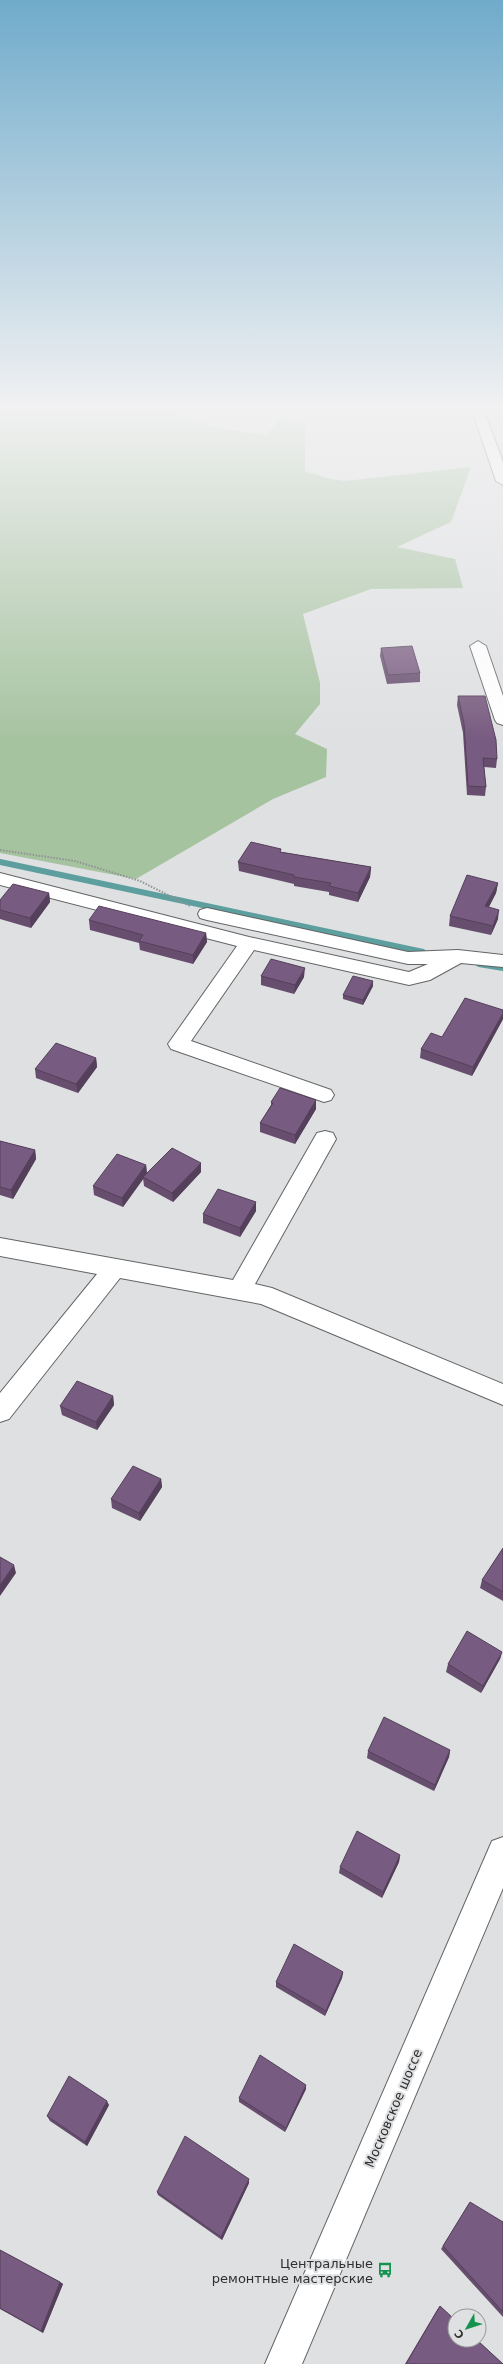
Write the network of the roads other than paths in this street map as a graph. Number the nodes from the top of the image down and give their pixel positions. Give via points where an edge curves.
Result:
1 (478, 646) dead end
2 (503, 720) edge
3 (0, 879) edge
4 (207, 914) road end
5 (249, 942) junction
6 (458, 956) junction
7 (503, 961) edge
8 (324, 1095) dead end
9 (325, 1139) dead end
10 (0, 1247) edge
11 (115, 1268) junction
12 (239, 1291) junction
13 (503, 1395) edge
14 (0, 1411) edge
15 (503, 1852) edge
16 (283, 2364) edge

1 - 2 street
3 - 5 street
4 - 6 street via 408,958
5 - 6 street via 409,979 423,976
5 - 8 street via 178,1044
6 - 7 street
9 - 12 street
10 - 11 street
11 - 12 street
11 - 14 street
12 - 13 street via 264,1294
15 - 16 street, Московское шоссе

